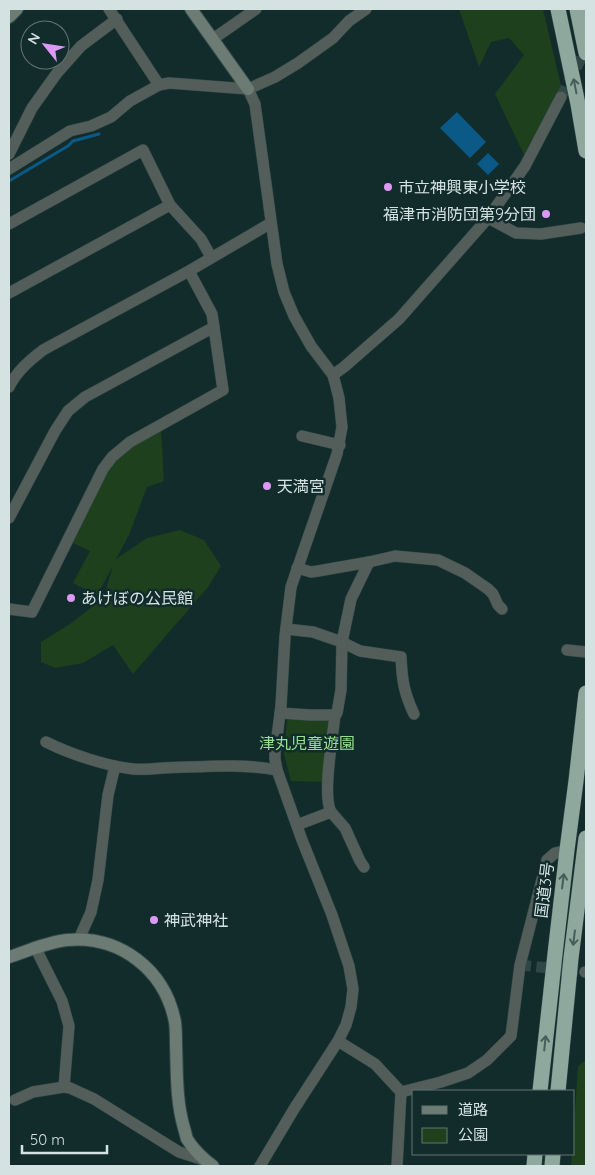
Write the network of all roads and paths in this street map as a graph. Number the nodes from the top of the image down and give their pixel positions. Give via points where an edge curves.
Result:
1 (17, 9) edge
2 (109, 9) edge
3 (191, 9) edge
4 (256, 9) edge
5 (366, 9) edge
6 (558, 9) edge
7 (576, 9) edge
8 (9, 17) edge
9 (116, 19) junction
10 (213, 40) junction
11 (586, 53) edge
12 (159, 85) junction
13 (248, 89) junction
14 (561, 97) tunnel mouth
15 (586, 151) edge
16 (9, 154) edge
17 (9, 169) edge
18 (170, 205) junction
19 (488, 218) junction
20 (271, 223) junction
21 (9, 224) edge
22 (581, 228) dead end
23 (211, 257) junction
24 (189, 271) junction
25 (9, 293) edge
26 (214, 327) junction
27 (333, 375) junction
28 (9, 387) edge
29 (302, 436) dead end
30 (340, 445) junction
31 (9, 518) edge
32 (369, 562) junction
33 (297, 568) junction
34 (9, 609) edge
35 (502, 609) dead end
36 (286, 630) junction
37 (342, 642) junction
38 (567, 650) dead end
39 (586, 652) edge
40 (586, 693) edge
41 (280, 713) junction
42 (335, 714) junction
43 (414, 714) dead end
44 (46, 742) dead end
45 (115, 766) junction
46 (277, 770) junction
47 (331, 812) junction
48 (297, 825) junction
49 (586, 838) edge
50 (567, 850) junction
51 (364, 867) dead end
52 (79, 939) junction
53 (35, 947) junction
54 (9, 957) edge
55 (338, 1041) junction
56 (64, 1087) junction
57 (540, 1090) edge
58 (558, 1090) edge
59 (401, 1092) junction
60 (15, 1100) dead end
61 (209, 1163) edge
62 (260, 1166) edge
63 (397, 1166) edge

1 - 8 street
2 - 9 street
3 - 10 street
4 - 10 street
5 - 13 street via 333,38 298,62
15 -> 6 highway
7 - 11 highway
9 - 12 street
9 - 16 street via 81,46 57,74 32,108
10 - 13 street
12 - 13 street
12 - 17 street via 130,101 111,117 70,131
13 - 20 street via 255,104
14 - 19 street via 525,166
18 - 21 street via 143,150
18 - 23 street via 201,239
18 - 25 street
19 - 22 street via 516,233 541,234
19 - 27 street via 399,319
20 - 23 street
20 - 27 street via 284,292 311,346
23 - 24 street
24 - 26 street via 212,314
24 - 28 street via 43,350 25,364
26 - 31 street via 85,397 68,411
26 - 34 street via 223,390 130,442 112,456 102,469 32,612
27 - 30 street via 342,427
29 - 30 street
30 - 33 street
32 - 33 street via 310,572
32 - 35 street via 395,556 438,560 488,589
32 - 37 street via 351,599
33 - 36 street via 291,587
36 - 37 street via 313,632
36 - 41 street
37 - 42 street via 341,690
37 - 43 street via 360,651 401,657 403,684
38 - 39 street
40 - 50 highway, 国道3号
41 - 42 street
41 - 46 street via 275,752
42 - 47 street via 328,783
44 - 45 street via 66,752
45 - 46 street via 134,769 259,767
45 - 52 street via 108,795 98,880 91,912
46 - 48 street
47 - 48 street
47 - 51 street via 345,828
48 - 55 street via 332,915 353,989 346,1025
49 -> 58 highway
57 -> 50 highway, 国道3号
50 - 59 street via 555,853 547,860 520,965 510,1036 487,1060 468,1073
52 - 53 street
52 - 61 street via 124,950 156,977 168,998 175,1022 180,1113 188,1139
53 - 54 street
53 - 56 street via 62,1001 69,1026
55 - 59 street via 375,1064
55 - 62 street
56 - 60 street via 33,1092
56 - 61 street via 94,1099 179,1152
59 - 63 street

